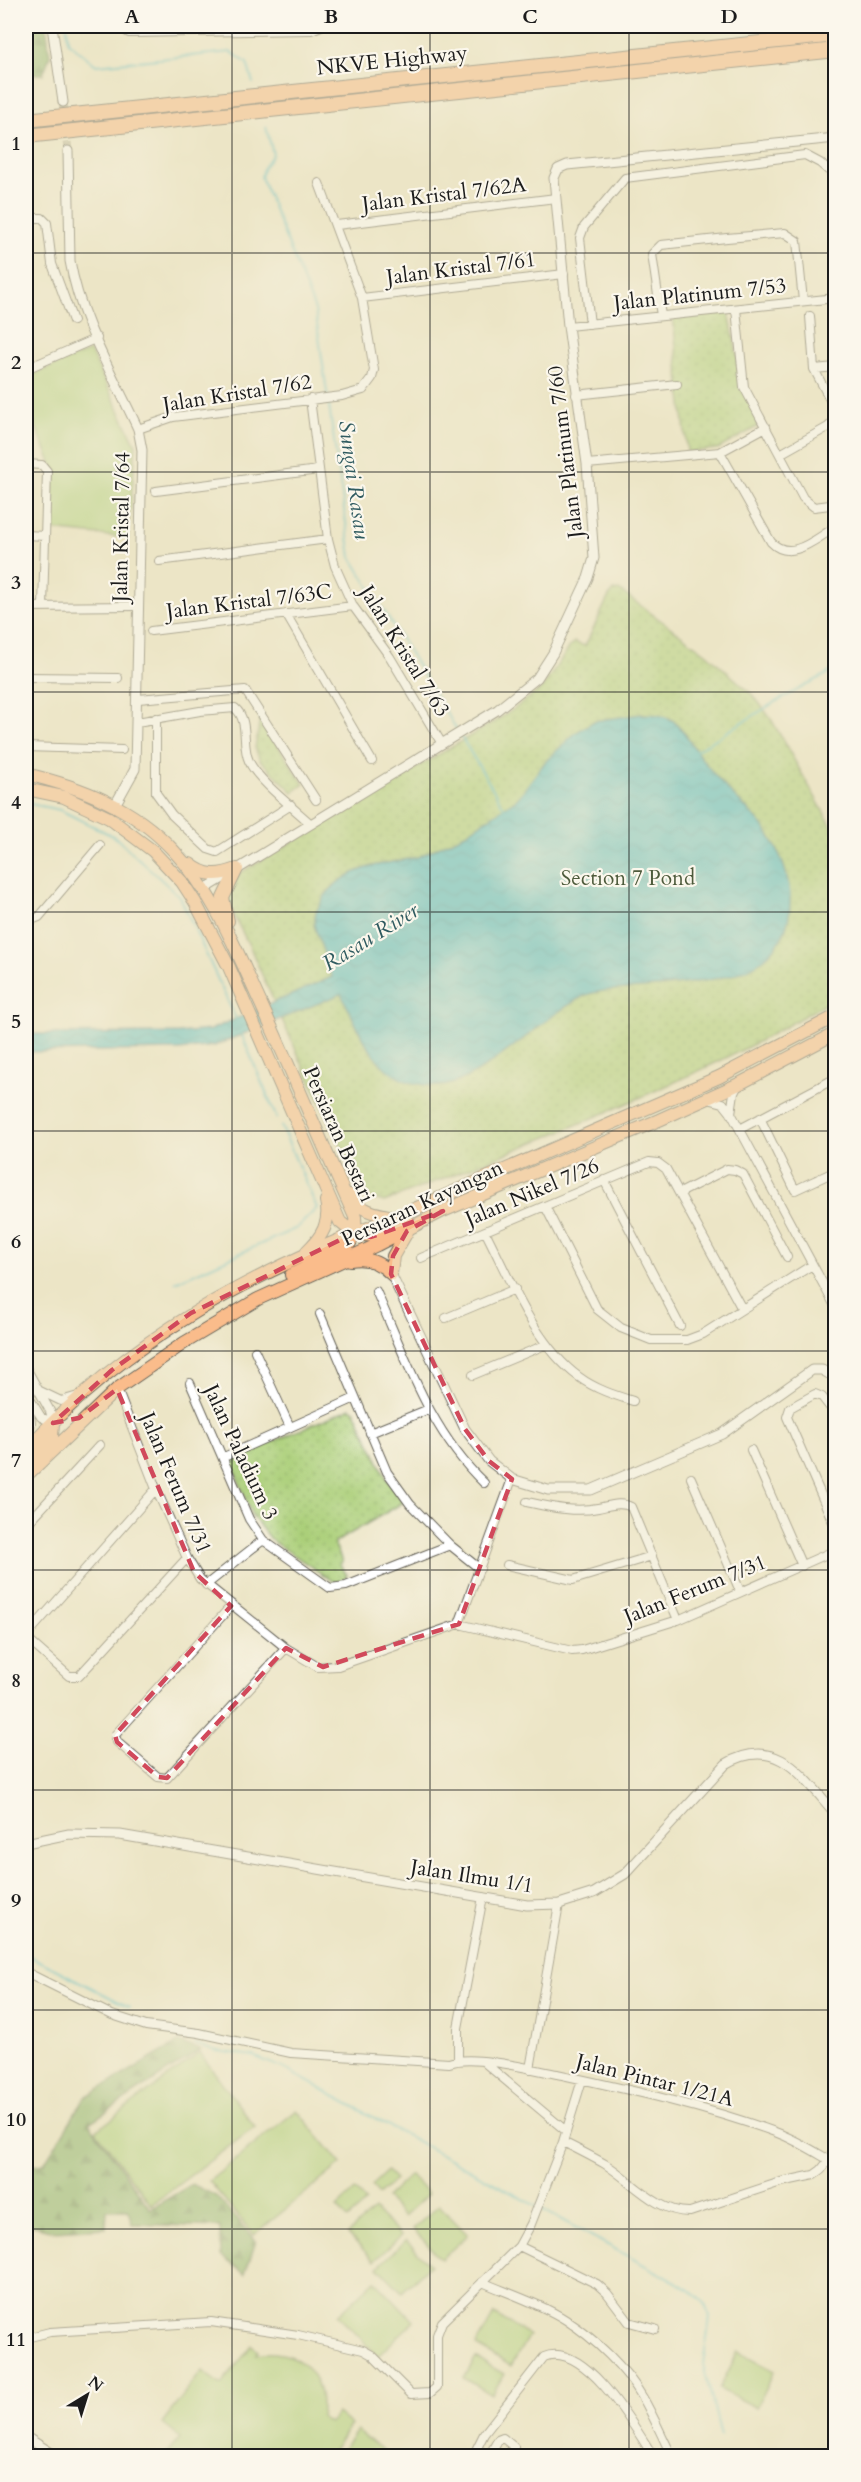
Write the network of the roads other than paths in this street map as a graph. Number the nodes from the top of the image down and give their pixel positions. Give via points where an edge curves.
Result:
1 (52, 26) edge
2 (320, 26) edge
3 (120, 27) edge
4 (836, 35) edge
5 (836, 50) edge
6 (63, 102) tunnel mouth
7 (26, 120) edge
8 (26, 136) edge
9 (836, 138) edge
10 (68, 151) tunnel mouth
11 (836, 177) edge
12 (319, 183) dead end
13 (556, 198) junction
14 (26, 218) edge
15 (337, 225) junction
16 (564, 274) junction
17 (362, 298) junction
18 (836, 298) edge
19 (803, 301) junction
20 (736, 309) junction
21 (661, 316) junction
22 (810, 316) dead end
23 (73, 321) dead end
24 (590, 324) junction
25 (568, 326) junction
26 (97, 338) junction
27 (26, 359) edge
28 (27, 368) edge
29 (836, 368) edge
30 (814, 369) junction
31 (676, 384) dead end
32 (576, 395) junction
33 (315, 399) junction
34 (836, 411) edge
35 (836, 419) edge
36 (766, 427) junction
37 (138, 429) junction
38 (720, 452) junction
39 (780, 454) junction
40 (26, 464) edge
41 (587, 464) junction
42 (318, 470) junction
43 (156, 491) dead end
44 (836, 501) edge
45 (836, 527) edge
46 (26, 535) edge
47 (45, 536) junction
48 (328, 539) junction
49 (159, 561) dead end
50 (138, 606) junction
51 (353, 606) junction
52 (26, 607) edge
53 (43, 607) junction
54 (286, 614) junction
55 (151, 631) dead end
56 (26, 677) edge
57 (118, 678) dead end
58 (138, 699) junction
59 (156, 718) junction
60 (137, 722) junction
61 (442, 744) junction
62 (26, 747) edge
63 (122, 750) dead end
64 (372, 761) dead end
65 (26, 774) edge
66 (26, 789) edge
67 (316, 800) dead end
68 (115, 805) junction
69 (291, 805) junction
70 (311, 824) junction
71 (100, 845) dead end
72 (173, 850) junction
73 (237, 869) junction
74 (205, 889) junction
75 (26, 925) edge
76 (238, 952) junction
77 (229, 967) junction
78 (836, 1016) edge
79 (836, 1033) edge
80 (836, 1078) edge
81 (739, 1084) junction
82 (706, 1099) junction
83 (731, 1113) junction
84 (760, 1118) junction
85 (740, 1129) junction
86 (326, 1152) junction
87 (836, 1171) edge
88 (320, 1180) junction
89 (604, 1180) junction
90 (680, 1193) junction
91 (545, 1206) junction
92 (443, 1211) junction
93 (396, 1217) junction
94 (407, 1231) junction
95 (485, 1231) junction
96 (354, 1233) junction
97 (787, 1257) dead end
98 (299, 1258) junction
99 (421, 1258) dead end
100 (343, 1261) junction
101 (812, 1265) junction
102 (391, 1274) junction
103 (515, 1288) junction
104 (376, 1291) dead end
105 (258, 1299) junction
106 (836, 1308) edge
107 (742, 1309) junction
108 (320, 1314) dead end
109 (446, 1318) dead end
110 (680, 1326) dead end
111 (545, 1345) junction
112 (255, 1351) dead end
113 (26, 1368) edge
114 (473, 1375) dead end
115 (836, 1378) edge
116 (190, 1383) dead end
117 (95, 1385) junction
118 (117, 1389) junction
119 (38, 1390) junction
120 (27, 1394) edge
121 (355, 1398) junction
122 (633, 1401) dead end
123 (100, 1405) junction
124 (429, 1409) junction
125 (836, 1415) edge
126 (53, 1423) junction
127 (290, 1427) junction
128 (370, 1433) junction
129 (26, 1440) edge
130 (100, 1445) dead end
131 (26, 1450) edge
132 (751, 1450) dead end
133 (224, 1457) junction
134 (26, 1472) edge
135 (26, 1476) edge
136 (691, 1478) dead end
137 (512, 1479) junction
138 (484, 1483) dead end
139 (156, 1489) junction
140 (527, 1502) dead end
141 (26, 1525) edge
142 (836, 1529) edge
143 (262, 1540) junction
144 (450, 1545) junction
145 (836, 1550) edge
146 (652, 1556) junction
147 (187, 1558) junction
148 (507, 1565) dead end
149 (802, 1566) junction
150 (480, 1569) junction
151 (206, 1585) junction
152 (740, 1591) junction
153 (231, 1606) junction
154 (678, 1620) junction
155 (459, 1624) junction
156 (26, 1637) edge
157 (286, 1648) junction
158 (836, 1814) edge
159 (26, 1843) edge
160 (483, 1898) junction
161 (559, 1904) junction
162 (26, 1972) edge
163 (458, 2060) junction
164 (484, 2062) junction
165 (530, 2069) junction
166 (582, 2080) junction
167 (566, 2131) junction
168 (563, 2142) junction
169 (832, 2162) edge
170 (519, 2246) junction
171 (482, 2282) junction
172 (655, 2330) dead end
173 (26, 2338) edge
174 (26, 2437) edge
175 (56, 2457) edge
176 (487, 2457) edge
177 (508, 2457) edge
178 (653, 2457) edge
179 (672, 2457) edge

1 - 6 street
2 - 3 street via 311,30 151,33 129,33
4 - 7 highway, NKVE Highway
5 - 8 highway
9 - 13 street, Jalan Platinum 7/60 via 567,165 558,169 554,178
10 - 26 street, Jalan Kristal 7/64 via 70,261 80,300
11 - 24 street via 805,155 625,178 584,227 580,238
12 - 15 street, Jalan Kristal 7/62
13 - 15 street, Jalan Kristal 7/62A
13 - 16 street, Jalan Platinum 7/60
14 - 23 street via 42,218 47,223 52,264
15 - 17 street, Jalan Kristal 7/62
16 - 17 street, Jalan Kristal 7/61
16 - 25 street, Jalan Platinum 7/60
17 - 33 street, Jalan Kristal 7/62 via 372,378 363,390
18 - 19 street, Jalan Platinum 7/53
19 - 20 street, Jalan Platinum 7/53
19 - 21 street via 797,241 786,233 727,238 661,245 652,254
20 - 21 street, Jalan Platinum 7/53
20 - 36 street via 744,387
21 - 24 street, Jalan Platinum 7/53
22 - 30 street
24 - 25 street, Jalan Platinum 7/53
25 - 32 street, Jalan Platinum 7/60
26 - 28 street
26 - 37 street, Jalan Kristal 7/64
27 - 28 street
29 - 30 street
30 - 34 street
31 - 32 street
32 - 41 street, Jalan Platinum 7/60
33 - 37 street, Jalan Kristal 7/62 via 173,417
33 - 42 street, Jalan Kristal 7/63
35 - 39 street
36 - 38 street
36 - 39 street
37 - 50 street, Jalan Kristal 7/64 via 142,450
38 - 41 street
38 - 45 street via 778,549 798,549
39 - 44 street via 803,498 814,507
40 - 47 street via 40,464 46,471
41 - 61 street, Jalan Platinum 7/60 via 594,558 553,653 537,678 497,710
42 - 43 street
42 - 48 street, Jalan Kristal 7/63
46 - 47 street
47 - 53 street
48 - 49 street
48 - 51 street, Jalan Kristal 7/63
50 - 53 street
50 - 58 street, Jalan Kristal 7/64
51 - 54 street, Jalan Kristal 7/63C
51 - 61 street, Jalan Kristal 7/63 via 390,657
52 - 53 street
54 - 55 street, Jalan Kristal 7/63C
54 - 64 street
56 - 57 street
58 - 60 street, Jalan Kristal 7/64
58 - 67 street via 245,690
59 - 60 street
59 - 69 street via 235,708 242,717 252,766
59 - 69 street via 156,793 172,815 208,849 217,852
60 - 68 street, Jalan Kristal 7/64 via 135,769
61 - 70 street, Jalan Platinum 7/60
62 - 63 street
65 - 68 main road, Persiaran Bestari via 67,784
66 - 77 main road, Persiaran Bestari via 64,797 100,814 153,851 182,882
68 - 72 main road, Persiaran Bestari
69 - 70 street
70 - 73 street, Jalan Platinum 7/60
71 - 75 street via 39,917
72 - 73 main road via 209,875
72 - 74 main road, Persiaran Bestari
73 - 74 street, Jalan Platinum 7/60
73 - 76 main road via 223,898
74 - 76 main road, Persiaran Bestari
74 - 77 main road via 206,907 224,943
76 - 86 main road, Persiaran Bestari
77 - 88 main road, Persiaran Bestari
78 - 93 main road, Persiaran Kayangan via 719,1077
79 - 81 main road, Persiaran Kayangan
80 - 84 street
81 - 82 main road, Persiaran Kayangan
81 - 83 street
82 - 83 street via 723,1103
82 - 92 main road, Persiaran Kayangan
83 - 85 street
84 - 85 street
84 - 87 street via 795,1190
85 - 101 street
86 - 93 main road via 353,1200 363,1209
86 - 96 main road, Persiaran Bestari via 355,1216
88 - 96 main road, Persiaran Bestari via 340,1222
88 - 98 main road via 327,1205 326,1224 315,1243
89 - 90 street, Jalan Nikel 7/26 via 649,1162 658,1163
89 - 91 street, Jalan Nikel 7/26
89 - 110 street
90 - 97 street via 727,1169 743,1174
90 - 107 street
91 - 95 street, Jalan Nikel 7/26
91 - 107 street via 597,1309 621,1328 651,1340 687,1340
92 - 94 main road, Persiaran Kayangan
92 - 96 main road via 371,1237
93 - 96 main road, Persiaran Kayangan
94 - 100 main road, Persiaran Kayangan
94 - 102 main road via 393,1256
95 - 99 street, Jalan Nikel 7/26
95 - 103 street
96 - 98 main road, Persiaran Kayangan
96 - 105 main road via 347,1247 294,1273
98 - 117 main road, Persiaran Kayangan via 191,1313
100 - 102 main road via 370,1260
100 - 105 main road, Persiaran Kayangan
101 - 106 street
101 - 107 street
102 - 137 street via 465,1429 489,1461
103 - 109 street
103 - 111 street
104 - 124 street
105 - 118 main road, Persiaran Kayangan
108 - 121 street
111 - 114 street
111 - 122 street via 578,1377 600,1390
112 - 127 street
113 - 119 street
115 - 137 street via 822,1370 812,1370 722,1434 591,1490 548,1490
116 - 133 street, Jalan Paladium 3
117 - 119 street via 77,1397 61,1401
117 - 126 main road, Persiaran Kayangan
118 - 123 main road, Persiaran Kayangan
118 - 139 street, Jalan Ferum 7/31
119 - 126 street
120 - 126 street via 41,1417
120 - 129 street via 30,1423
121 - 127 street
121 - 128 street
123 - 126 main road via 69,1422
123 - 135 main road, Persiaran Kayangan
124 - 128 street
124 - 138 street via 466,1466
125 - 142 street via 822,1396 815,1394 790,1408 787,1417
126 - 131 main road, Persiaran Kayangan
126 - 134 main road via 48,1445
127 - 133 street
128 - 144 street via 387,1472
130 - 141 street
132 - 149 street
133 - 143 street, Jalan Paladium 3 via 249,1519
136 - 152 street
137 - 150 street
139 - 147 street, Jalan Ferum 7/31
139 - 156 street
140 - 146 street via 561,1509 626,1504 631,1507
143 - 144 street, Jalan Paladium 3 via 330,1588 346,1586
143 - 151 street
144 - 150 street
145 - 149 street, Jalan Ferum 7/31
146 - 148 street via 573,1580
146 - 154 street
147 - 151 street, Jalan Ferum 7/31
147 - 156 street via 79,1676 69,1676
149 - 152 street, Jalan Ferum 7/31
150 - 155 street
151 - 153 street, Jalan Ferum 7/31
152 - 154 street, Jalan Ferum 7/31
153 - 157 street, Jalan Ferum 7/31
153 - 157 street via 115,1735 117,1742 158,1777 167,1778
154 - 155 street, Jalan Ferum 7/31 via 572,1651
155 - 157 street, Jalan Ferum 7/31 via 338,1666 318,1667
158 - 161 street, Jalan Ilmu 1/1 via 794,1766 771,1756 738,1757 726,1764 625,1874 594,1893
159 - 160 street, Jalan Ilmu 1/1 via 69,1834 120,1835
160 - 161 street, Jalan Ilmu 1/1 via 527,1905
160 - 163 street via 458,2028
161 - 165 street
162 - 163 street, Jalan Pintar 1/21A via 112,2015 146,2026 291,2054 449,2063
163 - 164 street, Jalan Pintar 1/21A
164 - 165 street, Jalan Pintar 1/21A
164 - 167 street
165 - 166 street, Jalan Pintar 1/21A
166 - 167 street
166 - 169 street, Jalan Pintar 1/21A via 739,2119 801,2143
167 - 168 street
168 - 169 street via 606,2165 676,2212 690,2212 814,2175
168 - 170 street
170 - 171 street
170 - 172 street via 597,2284 629,2322
171 - 173 street via 442,2322 437,2335 437,2387 430,2393 411,2394 372,2355 353,2346 211,2322 50,2332
171 - 179 street via 549,2310 589,2337 630,2379
174 - 175 street
176 - 177 street via 503,2438 514,2447
176 - 178 street via 477,2448 483,2434 544,2357 551,2354 577,2363 606,2385

